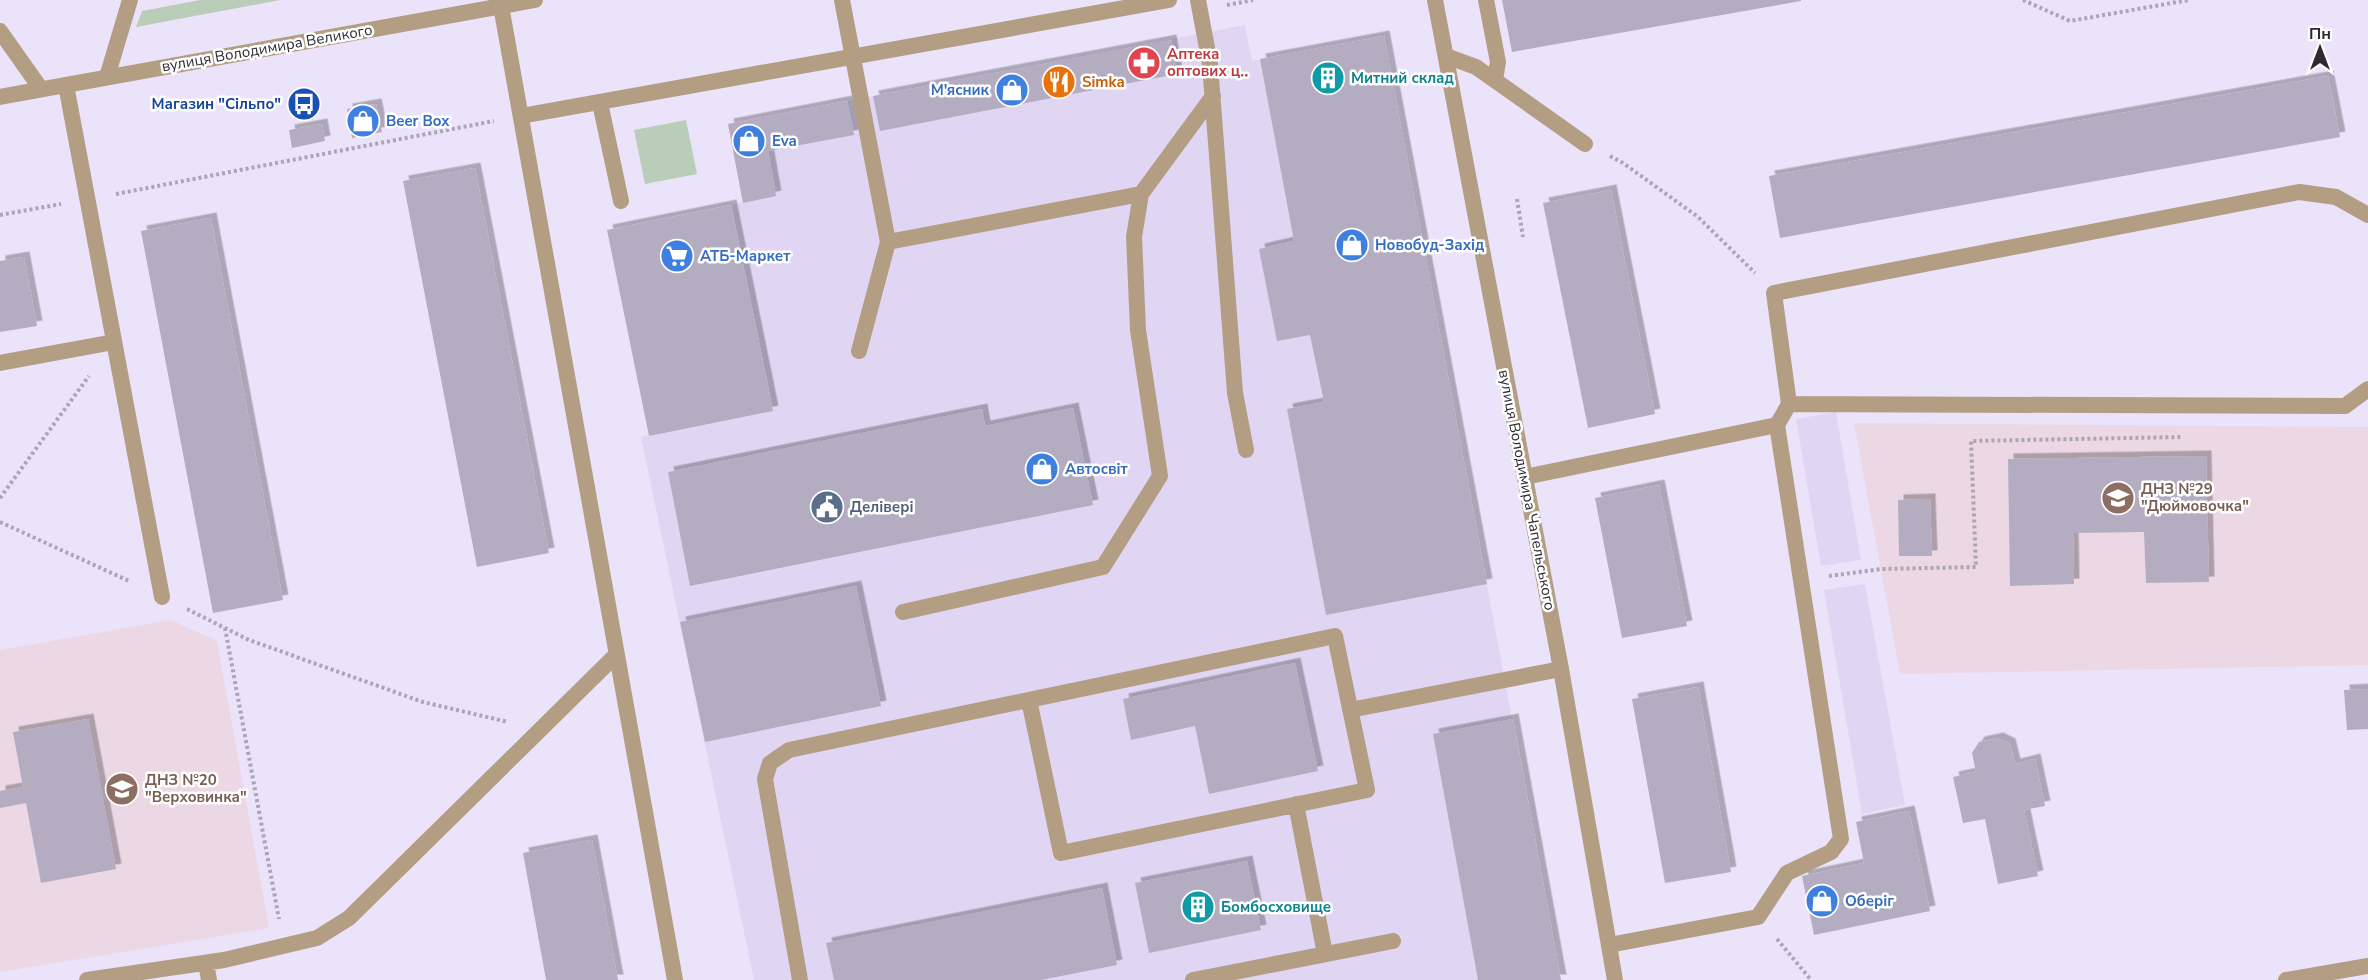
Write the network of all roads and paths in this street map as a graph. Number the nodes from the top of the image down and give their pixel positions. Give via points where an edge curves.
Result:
1 (129, 0) edge
2 (535, 0) edge
3 (842, 0) edge
4 (1169, 0) edge
5 (1198, 0) edge
6 (1435, 0) edge
7 (1486, 0) edge
8 (2023, 0) edge
9 (2189, 0) edge
10 (499, 3) edge
11 (0, 31) edge
12 (853, 56) junction
13 (1446, 56) junction
14 (107, 77) junction
15 (1495, 80) junction
16 (66, 86) junction
17 (41, 89) junction
18 (1213, 96) junction
19 (0, 97) edge
20 (600, 103) junction
21 (521, 116) junction
22 (1585, 144) joint
23 (1141, 194) junction
24 (87, 199) junction
25 (1517, 199) dead end
26 (621, 201) dead end
27 (0, 215) edge
28 (2368, 216) edge
29 (1523, 237) dead end
30 (888, 242) junction
31 (1774, 293) junction
32 (114, 342) junction
33 (859, 351) dead end
34 (0, 363) edge
35 (2368, 389) edge
36 (1789, 404) junction
37 (1778, 424) junction
38 (2184, 437) dead end
39 (1246, 450) dead end
40 (1525, 477) junction
41 (0, 498) edge
42 (0, 522) edge
43 (1802, 579) junction
44 (162, 597) junction
45 (903, 612) dead end
46 (225, 628) junction
47 (617, 654) junction
48 (1562, 669) junction
49 (1029, 700) junction
50 (1350, 710) junction
51 (540, 729) junction
52 (1296, 804) junction
53 (1758, 917) junction
54 (1393, 941) dead end
55 (1609, 945) junction
56 (284, 946) junction
57 (1325, 954) junction
58 (206, 963) junction
59 (2368, 966) edge
60 (87, 980) edge
61 (209, 980) edge
62 (675, 980) edge
63 (800, 980) edge
64 (1193, 980) edge
65 (1615, 980) edge
66 (1811, 980) edge
67 (2286, 980) edge

1 - 14 street
2 - 10 street, вулиця Володимира Великого
3 - 12 street
4 - 12 street
5 - 18 street
6 - 13 street, вулиця Володимира Чапельського
7 - 15 street via 1498,62
8 - 9 path via 2070,21
10 - 14 street, вулиця Володимира Великого
10 - 21 street
11 - 17 street
12 - 20 street
12 - 30 street
13 - 15 street via 1476,67
13 - 40 street, вулиця Володимира Чапельського
14 - 16 street, вулиця Володимира Великого
15 - 22 street
16 - 17 street, вулиця Володимира Великого
16 - 24 street
17 - 19 street, вулиця Володимира Великого
18 - 23 street
18 - 39 street via 1235,393
20 - 21 street
20 - 26 street
21 - 24 path
21 - 47 street
22 - 31 path via 1623,163 1698,218
23 - 30 street
23 - 45 street via 1134,237 1138,330 1160,476 1102,567
24 - 27 path
24 - 32 street
25 - 29 path
28 - 31 street via 2336,197 2299,192
30 - 33 street
31 - 36 street
32 - 34 street
32 - 41 path
32 - 44 street
35 - 36 street via 2345,406
36 - 37 street
37 - 40 street
37 - 43 street
38 - 43 path via 1971,441 1977,567 1881,569
40 - 48 street, вулиця Володимира Чапельського
42 - 44 path
43 - 53 street via 1841,839 1831,852 1787,873
44 - 46 path
46 - 51 path via 423,702
46 - 56 path
47 - 51 street
47 - 62 street
48 - 50 street
48 - 55 street, вулиця Володимира Чапельського
49 - 50 street via 1335,636
49 - 52 street via 1061,853
49 - 63 street via 789,750 770,763 765,779
50 - 52 street via 1367,790
51 - 56 street via 350,918 317,938
52 - 57 street
53 - 55 street
53 - 66 path
54 - 57 street
55 - 65 street, вулиця Володимира Чапельського
56 - 58 street
57 - 64 street
58 - 60 street
58 - 61 street
59 - 67 street

